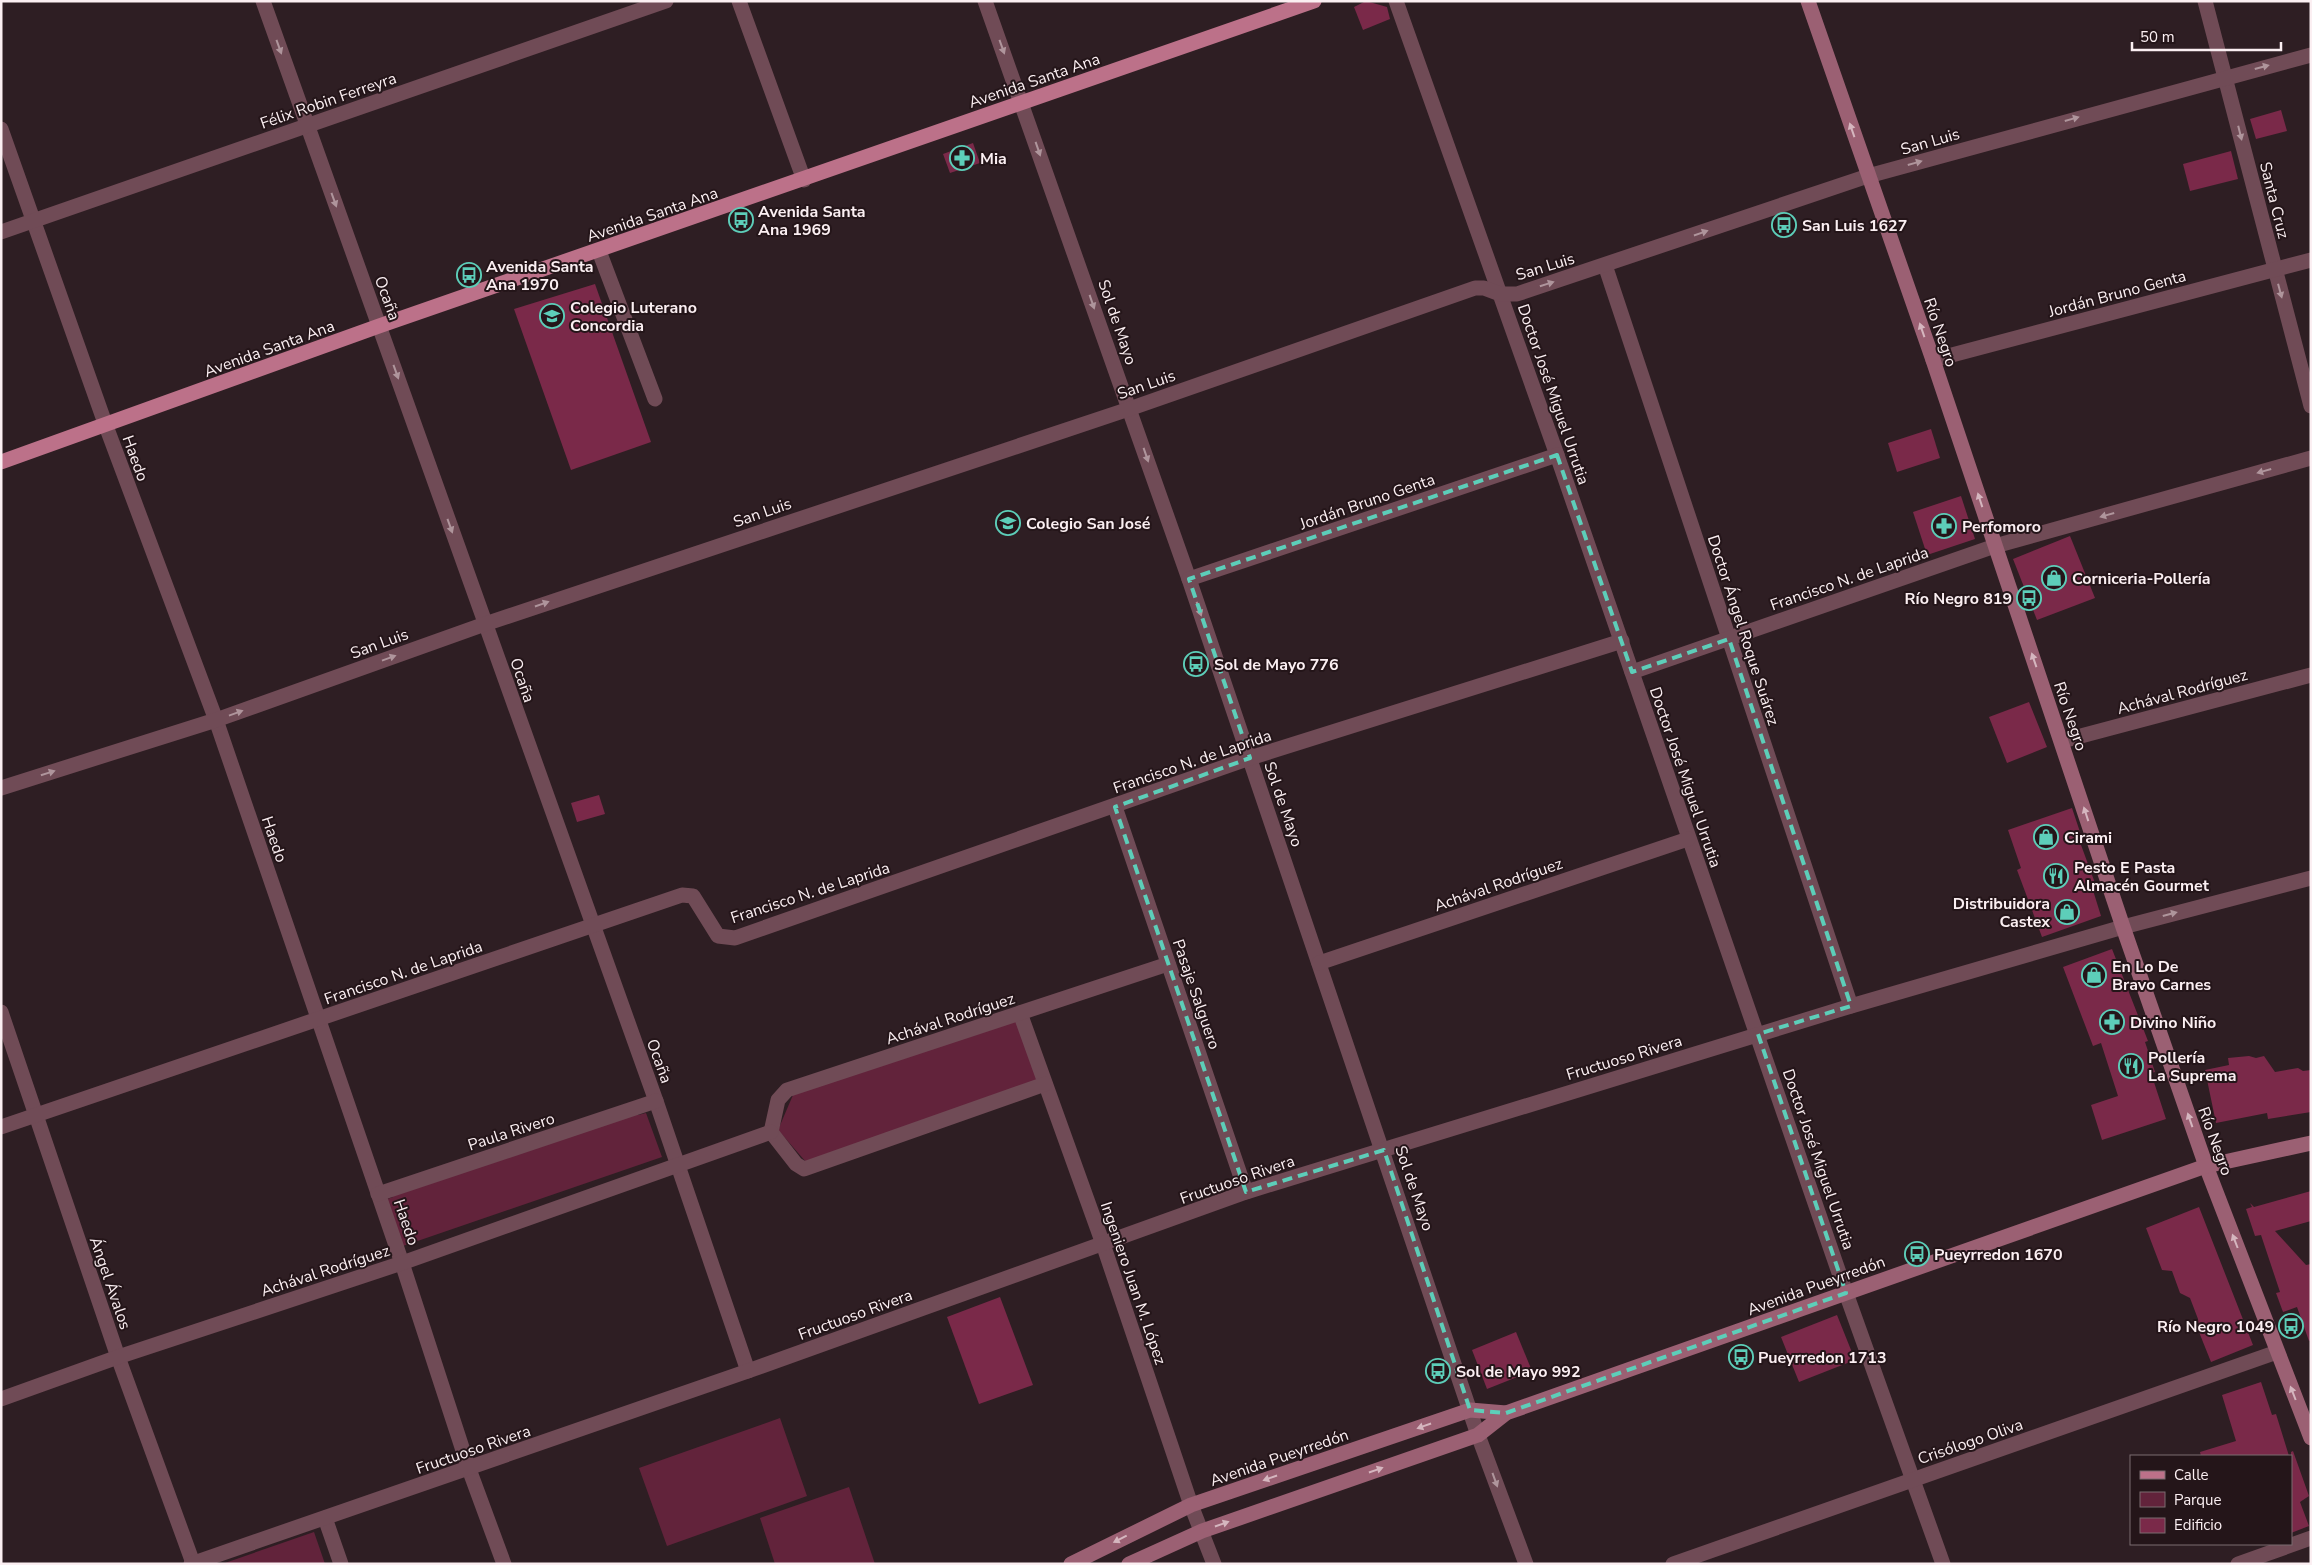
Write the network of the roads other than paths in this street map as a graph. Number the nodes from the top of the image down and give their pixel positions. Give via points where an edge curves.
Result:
1 (263, 1) edge
2 (666, 1) edge
3 (740, 1) edge
4 (985, 1) edge
5 (1314, 1) edge
6 (1396, 1) edge
7 (1808, 1) edge
8 (2205, 1) edge
9 (2311, 55) edge
10 (2226, 76) junction
11 (1022, 103) junction
12 (308, 125) junction
13 (1, 129) edge
14 (1868, 176) junction
15 (804, 180) junction
16 (32, 222) junction
17 (1, 232) edge
18 (599, 251) junction
19 (2311, 260) edge
20 (1605, 266) junction
21 (2274, 270) junction
22 (1500, 294) junction
23 (379, 326) junction
24 (1933, 360) junction
25 (655, 399) dead end
26 (2311, 406) edge
27 (1130, 409) junction
28 (106, 426) junction
29 (1557, 455) junction
30 (2311, 458) edge
31 (1, 462) edge
32 (1995, 546) junction
33 (1189, 579) junction
34 (485, 624) junction
35 (1728, 639) junction
36 (1622, 641) junction
37 (1632, 672) junction
38 (2311, 675) edge
39 (216, 720) junction
40 (2062, 741) junction
41 (1250, 758) junction
42 (1, 788) edge
43 (1115, 807) junction
44 (1688, 839) junction
45 (2311, 878) edge
46 (592, 926) junction
47 (2123, 927) junction
48 (1319, 963) junction
49 (1168, 964) junction
50 (1851, 1006) junction
51 (1, 1012) edge
52 (1020, 1013) junction
53 (318, 1019) junction
54 (1758, 1034) junction
55 (1045, 1084) junction
56 (656, 1101) junction
57 (36, 1115) junction
58 (1, 1127) edge
59 (771, 1132) junction
60 (2311, 1143) edge
61 (1384, 1150) junction
62 (678, 1166) junction
63 (2206, 1166) junction
64 (1246, 1192) junction
65 (378, 1194) junction
66 (1103, 1244) junction
67 (402, 1263) junction
68 (1846, 1293) junction
69 (2278, 1352) junction
70 (118, 1357) junction
71 (748, 1371) junction
72 (1, 1399) edge
73 (1470, 1410) junction
74 (1506, 1413) junction
75 (1478, 1435) junction
76 (2311, 1438) edge
77 (470, 1469) junction
78 (1913, 1480) junction
79 (1191, 1505) junction
80 (325, 1518) junction
81 (1202, 1531) junction
82 (2311, 1538) edge
83 (2291, 1545) edge
84 (2292, 1545) edge
85 (192, 1563) edge
86 (341, 1564) edge
87 (504, 1564) edge
88 (1071, 1564) edge
89 (1129, 1564) edge
90 (1214, 1564) edge
91 (1526, 1564) edge
92 (1673, 1564) edge
93 (1943, 1564) edge
94 (2238, 1564) edge

1 -> 12 street, Ocaña
2 - 12 street, Félix Robin Ferreyra
3 - 15 street
4 -> 11 street, Sol de Mayo
5 - 11 main road, Avenida Santa Ana
6 - 22 street, Doctor José Miguel Urrutia
14 -> 7 main road, Río Negro
8 - 10 street, Santa Cruz
10 -> 9 street, San Luis
14 -> 10 street, San Luis
10 -> 21 street, Santa Cruz
11 - 15 main road, Avenida Santa Ana
11 -> 27 street, Sol de Mayo
12 - 16 street, Félix Robin Ferreyra
12 -> 23 street, Ocaña
13 - 16 street, Haedo
20 -> 14 street, San Luis
24 -> 14 main road, Río Negro
15 - 18 main road, Avenida Santa Ana
16 - 17 street, Félix Robin Ferreyra
16 - 28 street, Haedo
18 - 23 main road, Avenida Santa Ana
18 - 25 street
19 - 21 street, Jordán Bruno Genta
22 -> 20 street, San Luis via 1517,294
20 - 35 street, Doctor Ángel Roque Suárez
21 - 24 street, Jordán Bruno Genta
21 -> 26 street, Santa Cruz
22 - 27 street, San Luis via 1475,288
22 - 29 street, Doctor José Miguel Urrutia
23 - 28 main road, Avenida Santa Ana
23 -> 34 street, Ocaña
32 -> 24 main road, Río Negro
27 -> 33 street, Sol de Mayo
34 -> 27 street, San Luis
28 - 31 main road, Avenida Santa Ana
28 - 39 street, Haedo
29 - 33 street, Jordán Bruno Genta
29 - 36 street, Doctor José Miguel Urrutia
30 -> 32 street, Francisco N. de Laprida
32 - 35 street, Francisco N. de Laprida
40 -> 32 main road, Río Negro
33 -> 41 street, Sol de Mayo
39 -> 34 street, San Luis
34 - 46 street, Ocaña
35 - 37 street, Francisco N. de Laprida
35 - 50 street, Doctor Ángel Roque Suárez
36 - 37 street, Doctor José Miguel Urrutia
36 - 41 street, Francisco N. de Laprida
37 - 44 street, Doctor José Miguel Urrutia
38 - 40 street, Achával Rodríguez
42 -> 39 street, San Luis
39 - 53 street, Haedo
47 -> 40 main road, Río Negro
41 - 43 street, Francisco N. de Laprida
41 - 48 street, Sol de Mayo
43 - 46 street, Francisco N. de Laprida via 735,938 718,936 693,896 682,895
43 - 49 street, Pasaje Salguero
44 - 48 street, Achával Rodríguez
44 - 54 street, Doctor José Miguel Urrutia
47 -> 45 street, Fructuoso Rivera
46 - 53 street, Francisco N. de Laprida
46 - 56 street, Ocaña
47 - 50 street, Fructuoso Rivera
63 -> 47 main road, Río Negro
48 - 61 street, Sol de Mayo
49 - 52 street, Achával Rodríguez
49 - 64 street, Pasaje Salguero
50 - 54 street, Fructuoso Rivera
51 - 57 street, Ángel Ávalos
52 - 55 street, Ingeniero Juan M. López
52 - 59 street, Achával Rodríguez via 787,1090 778,1100
53 - 57 street, Francisco N. de Laprida
53 - 65 street, Haedo
54 - 61 street, Fructuoso Rivera
54 - 68 street, Doctor José Miguel Urrutia
55 - 59 street via 804,1168 796,1164
55 - 66 street, Ingeniero Juan M. López
56 - 62 street, Ocaña
56 - 65 street, Paula Rivero
57 - 58 street, Francisco N. de Laprida
57 - 70 street, Ángel Ávalos
59 - 62 street, Achával Rodríguez
60 - 63 main road, Avenida Pueyrredón
61 - 64 street, Fructuoso Rivera
61 - 73 street, Sol de Mayo
62 - 67 street, Achával Rodríguez
62 - 71 street, Ocaña
63 - 68 main road, Avenida Pueyrredón
69 -> 63 main road, Río Negro
64 - 66 street, Fructuoso Rivera
65 - 67 street, Haedo
66 - 71 street, Fructuoso Rivera
66 - 79 street, Ingeniero Juan M. López
67 - 70 street, Achával Rodríguez
67 - 77 street, Haedo
68 - 74 main road, Avenida Pueyrredón
68 - 78 street, Doctor José Miguel Urrutia
76 -> 69 main road, Río Negro
69 - 78 street, Crisólogo Oliva
70 - 72 street, Achával Rodríguez
70 - 85 street, Ángel Ávalos
71 - 77 street, Fructuoso Rivera
73 - 74 main road, Avenida Pueyrredón
73 - 75 street, Sol de Mayo
73 -> 79 main road, Avenida Pueyrredón
74 - 75 main road, Avenida Pueyrredón
81 -> 75 main road, Avenida Pueyrredón
75 -> 91 street, Sol de Mayo
77 - 80 street, Fructuoso Rivera
77 - 87 street, Haedo
78 - 92 street, Crisólogo Oliva
78 - 93 street, Doctor José Miguel Urrutia
79 - 81 street, Ingeniero Juan M. López
79 -> 88 main road, Avenida Pueyrredón
80 - 85 street, Fructuoso Rivera
80 - 86 street
81 - 89 main road, Avenida Pueyrredón
81 - 90 street, Ingeniero Juan M. López
82 - 84 street
83 - 94 street

